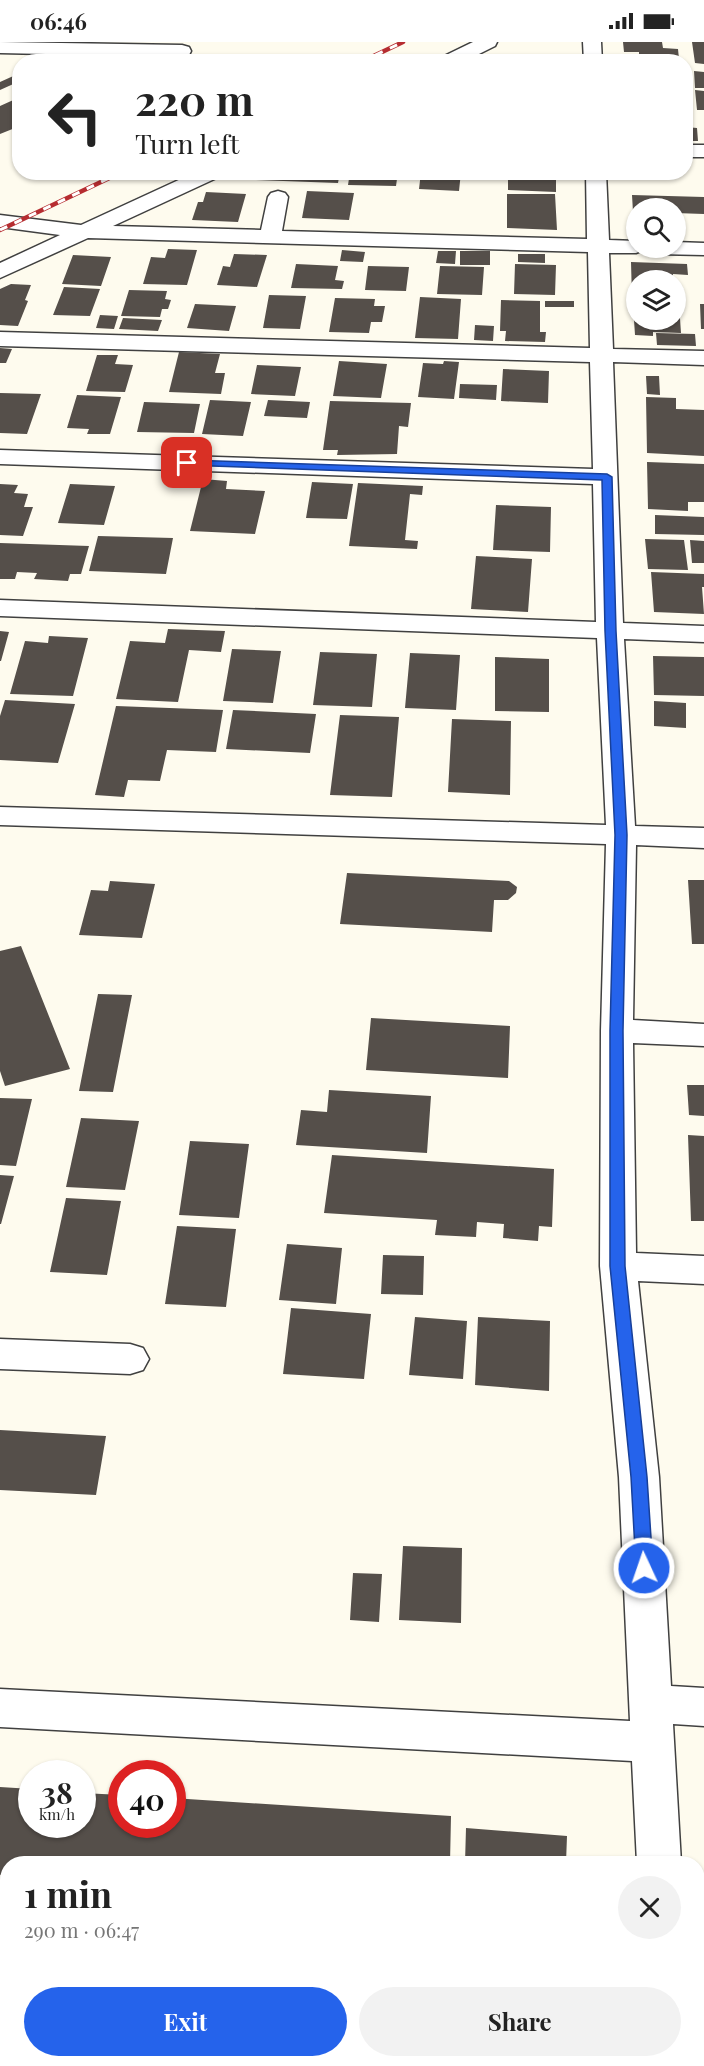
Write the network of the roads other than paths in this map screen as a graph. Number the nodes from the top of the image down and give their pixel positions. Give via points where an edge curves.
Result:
1 (488, 42) edge
2 (0, 47) edge
3 (182, 51) dead end
4 (463, 54) edge
5 (197, 180) edge
6 (596, 180) edge
7 (278, 198) dead end
8 (0, 222) edge
9 (83, 232) junction
10 (270, 237) junction
11 (600, 246) junction
12 (626, 247) edge
13 (686, 249) edge
14 (704, 249) edge
15 (0, 271) edge
16 (0, 339) edge
17 (602, 355) junction
18 (704, 358) edge
19 (0, 457) edge
20 (607, 477) junction
21 (0, 608) edge
22 (610, 631) junction
23 (704, 634) edge
24 (0, 816) edge
25 (621, 835) junction
26 (704, 838) edge
27 (616, 1031) junction
28 (704, 1035) edge
29 (618, 1266) junction
30 (704, 1270) edge
31 (0, 1354) edge
32 (130, 1359) dead end
33 (704, 1707) edge
34 (0, 1708) edge
35 (653, 1723) junction
36 (659, 1856) edge

1 - 4 street
2 - 3 street
5 - 9 street
6 - 11 street
7 - 10 street
8 - 9 street
9 - 10 street
9 - 15 street
10 - 11 street
11 - 12 street
11 - 17 street
13 - 14 street
16 - 17 street
17 - 18 street
17 - 20 street
19 - 20 street
20 - 22 street
21 - 22 street
22 - 23 street
22 - 25 street
24 - 25 street
25 - 26 street
25 - 27 street
27 - 28 street
27 - 29 street
29 - 30 street
29 - 35 street via 639,1477
31 - 32 street
33 - 35 street
34 - 35 street
35 - 36 street

